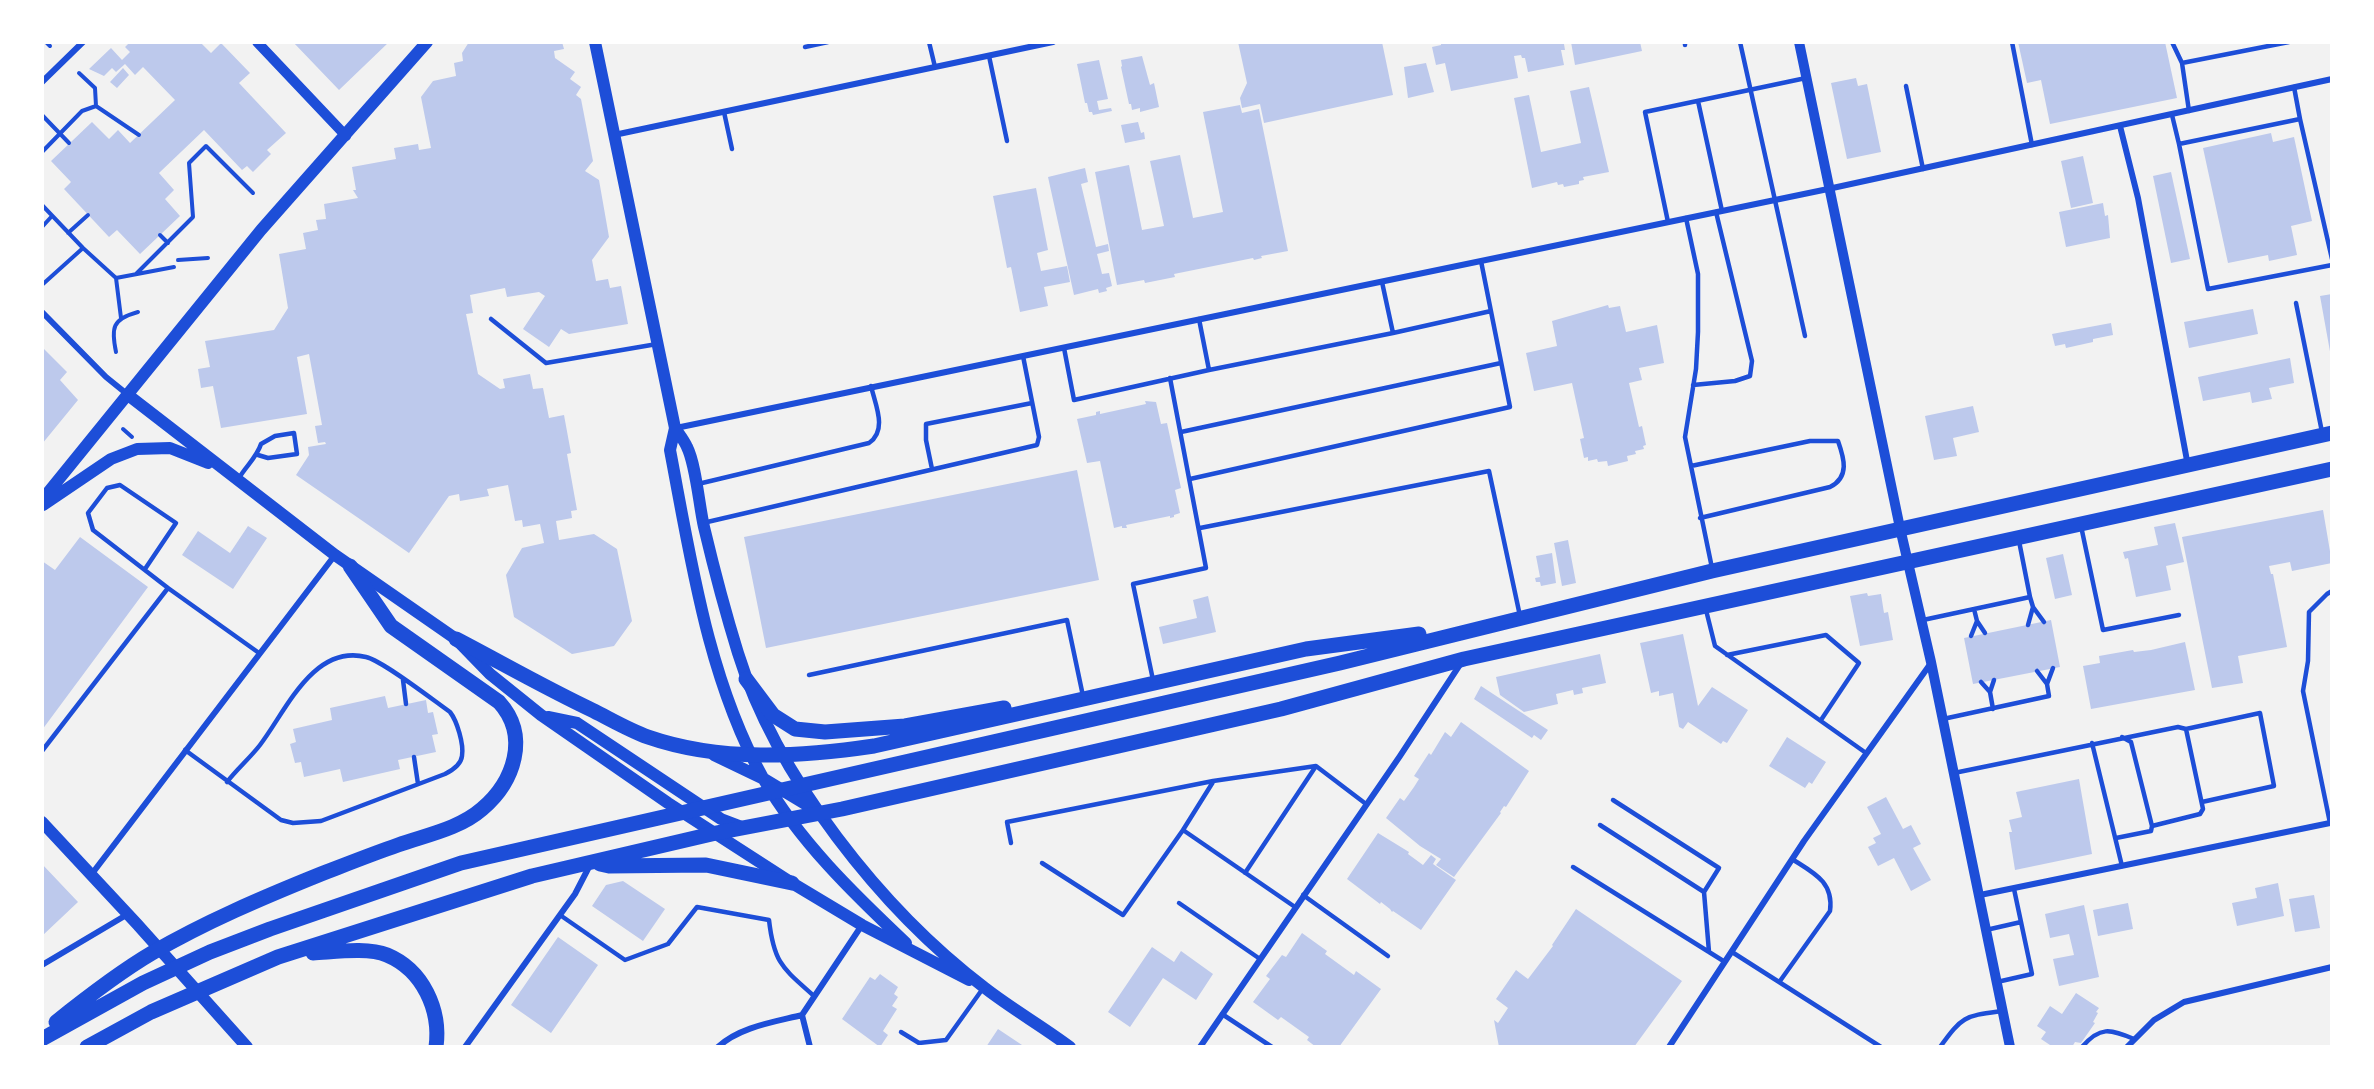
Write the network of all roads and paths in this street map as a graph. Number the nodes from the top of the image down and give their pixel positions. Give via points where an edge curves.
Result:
1 (83, 42) edge
2 (256, 42) edge
3 (427, 42) edge
4 (595, 42) edge
5 (828, 42) edge
6 (929, 42) edge
7 (1053, 42) edge
8 (1740, 42) edge
9 (1798, 42) edge
10 (2012, 42) edge
11 (2172, 42) edge
12 (2289, 42) edge
13 (805, 47) dead end
14 (989, 56) junction
15 (2182, 63) junction
16 (935, 67) junction
17 (79, 73) dead end
18 (1806, 78) junction
19 (2332, 79) edge
20 (42, 82) edge
21 (1906, 86) dead end
22 (2294, 87) junction
23 (1751, 89) junction
24 (1698, 101) junction
25 (96, 106) junction
26 (2189, 111) junction
27 (724, 112) junction
28 (42, 115) edge
29 (2172, 115) junction
30 (2300, 118) junction
31 (2120, 126) junction
32 (59, 134) junction
33 (139, 135) dead end
34 (346, 135) junction
35 (614, 135) junction
36 (1007, 141) dead end
37 (69, 143) dead end
38 (2179, 144) junction
39 (2032, 145) junction
40 (732, 149) dead end
41 (42, 152) edge
42 (1923, 169) junction
43 (1828, 189) junction
44 (253, 193) dead end
45 (1775, 200) junction
46 (42, 206) edge
47 (1719, 212) junction
48 (88, 215) dead end
49 (52, 216) junction
50 (1686, 218) junction
51 (1668, 222) junction
52 (42, 227) edge
53 (68, 233) junction
54 (160, 235) dead end
55 (168, 243) junction
56 (83, 248) junction
57 (208, 258) dead end
58 (2332, 259) edge
59 (178, 260) dead end
60 (1481, 260) junction
61 (2332, 265) edge
62 (174, 267) dead end
63 (136, 274) junction
64 (116, 278) junction
65 (1382, 282) junction
66 (43, 284) edge
67 (2296, 303) dead end
68 (1491, 311) junction
69 (42, 312) edge
70 (138, 312) dead end
71 (121, 318) junction
72 (491, 319) dead end
73 (1199, 319) junction
74 (1393, 333) junction
75 (1805, 336) dead end
76 (657, 344) junction
77 (1064, 348) junction
78 (116, 352) dead end
79 (1023, 356) junction
80 (1501, 363) junction
81 (1209, 370) junction
82 (1170, 378) junction
83 (1694, 385) junction
84 (871, 386) junction
85 (128, 395) junction
86 (1032, 403) junction
87 (675, 428) junction
88 (138, 431) dead end
89 (1181, 432) junction
90 (2327, 434) edge
91 (132, 435) dead end
92 (258, 454) junction
93 (1691, 466) junction
94 (2188, 466) junction
95 (221, 468) junction
96 (932, 469) junction
97 (2332, 469) edge
98 (1190, 479) junction
99 (237, 480) junction
100 (696, 484) junction
101 (42, 500) edge
102 (42, 506) edge
103 (1700, 518) junction
104 (704, 523) junction
105 (2080, 524) junction
106 (1200, 528) junction
107 (1900, 528) junction
108 (2018, 537) junction
109 (335, 555) junction
110 (1908, 561) junction
111 (350, 566) junction
112 (145, 569) junction
113 (1712, 571) junction
114 (168, 588) junction
115 (2332, 591) edge
116 (2030, 597) junction
117 (1705, 606) junction
118 (2033, 607) junction
119 (1974, 609) junction
120 (2179, 615) dead end
121 (1520, 618) junction
122 (1921, 620) junction
123 (1977, 621) junction
124 (2044, 622) dead end
125 (2028, 625) dead end
126 (1476, 628) junction
127 (1985, 633) dead end
128 (1971, 636) dead end
129 (456, 639) junction
130 (259, 653) junction
131 (1727, 654) junction
132 (1464, 659) junction
133 (1931, 662) junction
134 (2053, 668) dead end
135 (2037, 671) dead end
136 (809, 675) dead end
137 (746, 679) junction
138 (403, 680) junction
139 (1994, 680) dead end
140 (1981, 682) dead end
141 (1154, 683) junction
142 (2047, 684) junction
143 (1990, 692) junction
144 (1084, 698) junction
145 (406, 704) dead end
146 (1049, 706) junction
147 (1993, 709) junction
148 (541, 716) junction
149 (1821, 720) junction
150 (1943, 720) junction
151 (2186, 729) junction
152 (2122, 737) junction
153 (2092, 743) junction
154 (185, 750) junction
155 (702, 750) junction
156 (42, 751) edge
157 (1866, 753) junction
158 (751, 754) junction
159 (782, 756) junction
160 (414, 757) dead end
161 (1316, 766) junction
162 (1954, 773) junction
163 (764, 780) junction
164 (1214, 781) junction
165 (227, 782) junction
166 (418, 784) junction
167 (1613, 800) dead end
168 (2202, 802) junction
169 (1366, 804) junction
170 (820, 813) junction
171 (791, 819) junction
172 (42, 822) edge
173 (2330, 823) joint
174 (1600, 825) dead end
175 (2152, 826) junction
176 (747, 828) junction
177 (1183, 830) junction
178 (716, 833) junction
179 (2116, 838) junction
180 (1011, 843) dead end
181 (1792, 860) junction
182 (592, 862) junction
183 (1042, 863) dead end
184 (2122, 866) junction
185 (1573, 867) dead end
186 (1245, 873) junction
187 (91, 875) junction
188 (792, 883) junction
189 (2014, 889) junction
190 (1704, 892) junction
191 (1303, 895) junction
192 (1980, 895) junction
193 (1179, 903) dead end
194 (1295, 907) junction
195 (128, 914) junction
196 (560, 915) junction
197 (2020, 922) junction
198 (862, 925) junction
199 (1986, 930) junction
200 (1709, 952) junction
201 (1732, 952) junction
202 (918, 954) junction
203 (283, 956) junction
204 (1388, 956) dead end
205 (1260, 959) junction
206 (1725, 962) junction
207 (42, 965) edge
208 (2332, 967) edge
209 (1780, 981) junction
210 (1996, 982) junction
211 (984, 987) junction
212 (814, 996) junction
213 (2002, 1011) junction
214 (1222, 1014) junction
215 (802, 1016) junction
216 (900, 1032) dead end
217 (42, 1033) edge
218 (42, 1039) edge
219 (2133, 1039) junction
220 (1671, 1046) edge
221 (87, 1047) edge
222 (247, 1047) edge
223 (436, 1047) edge
224 (465, 1047) edge
225 (718, 1047) edge
226 (810, 1047) edge
227 (1070, 1047) edge
228 (1200, 1047) edge
229 (1272, 1047) edge
230 (1881, 1047) edge
231 (1940, 1047) edge
232 (2010, 1047) edge
233 (2082, 1047) edge
234 (2127, 1047) edge

1 - 20 street
2 - 34 street
3 - 34 main road
4 - 35 main road
5 - 13 lane
6 - 16 lane
7 - 14 street
8 - 23 lane
9 - 18 street
10 - 39 lane
11 - 15 lane
12 - 15 lane
14 - 16 street
14 - 36 lane
15 - 26 lane
16 - 27 street
17 - 25 path via 95,88
18 - 23 lane
18 - 43 street
19 - 22 street
21 - 42 lane
22 - 26 street
22 - 30 lane
23 - 24 lane
23 - 45 lane
24 - 47 lane
24 - 51 lane via 1645,112
25 - 32 path via 82,111
25 - 33 path
26 - 29 street
27 - 35 street
27 - 40 lane
28 - 32 path
29 - 31 street
29 - 38 lane
30 - 38 lane
30 - 58 lane
31 - 39 street
31 - 94 street via 2138,198
32 - 37 path
32 - 41 path
34 - 85 main road via 261,230
35 - 76 main road
38 - 61 lane via 2208,289
39 - 42 street
42 - 43 street
43 - 45 street
43 - 107 street
44 - 55 path via 206,146 189,164 193,217
45 - 47 street
45 - 75 lane
46 - 49 path
47 - 50 street
47 - 83 lane via 1752,361 1750,376
48 - 53 path
49 - 52 path
49 - 53 path
50 - 51 street
50 - 83 lane via 1698,274
51 - 60 street
53 - 56 path
54 - 55 path
55 - 63 path
56 - 64 path
56 - 66 path
57 - 59 path
60 - 65 street
60 - 68 lane
62 - 63 path
63 - 64 path
64 - 71 path
65 - 73 street
65 - 74 lane
67 - 90 lane
68 - 74 lane
68 - 80 lane
69 - 85 street
70 - 71 path
71 - 78 path via 113,335
72 - 76 lane via 546,363
73 - 77 street
73 - 81 lane
74 - 81 lane
76 - 87 main road
77 - 79 street
77 - 82 lane via 1074,400
79 - 84 street
79 - 86 lane
80 - 89 lane
80 - 98 lane via 1510,407
81 - 82 lane
82 - 89 lane
83 - 93 lane via 1685,437
84 - 87 street
84 - 100 lane via 880,425 875,439
85 - 95 main road
85 - 101 main road
86 - 96 lane via 1037,445
86 - 96 lane via 926,424
87 - 100 main road via 688,448
87 - 158 main road via 670,450 703,609 715,657
88 - 91 path
89 - 98 lane
90 - 94 main road
92 - 92 lane via 261,444 275,435 294,433 297,454 268,458
92 - 99 lane
93 - 103 lane
93 - 103 lane via 1810,441 1838,441 1844,459 1843,476 1830,487
94 - 107 main road
95 - 99 main road
95 - 102 main road via 171,448 137,449 111,459
96 - 104 lane
97 - 105 main road
98 - 106 lane
99 - 109 main road
100 - 104 main road
103 - 113 lane
104 - 137 main road
105 - 108 main road
105 - 120 lane via 2103,630
106 - 121 lane via 1489,471
106 - 141 lane via 1206,568 1132,584
107 - 110 street
107 - 113 main road
108 - 110 main road
108 - 116 lane
109 - 111 main road
109 - 130 street
110 - 117 main road
110 - 122 street
111 - 129 main road
111 - 217 main road via 391,626 506,710 516,737 512,766 504,784 480,811 455,825 253,902 152,953 97,989
112 - 112 lane via 176,523 120,485 106,488 88,513 93,530
112 - 114 lane
113 - 121 main road
114 - 130 lane
114 - 156 lane
115 - 173 lane via 2309,612 2303,691
116 - 118 lane
116 - 119 lane
117 - 131 lane via 1715,646
117 - 132 main road
118 - 124 lane
118 - 125 lane
119 - 122 lane
119 - 123 lane
121 - 126 main road
122 - 133 street
123 - 127 lane
123 - 128 lane
126 - 141 main road via 1306,649
126 - 218 main road via 1215,692 461,863 210,952 143,983
129 - 148 main road via 490,674
129 - 155 main road via 647,736
130 - 154 street
131 - 149 lane
131 - 149 lane via 1826,635 1859,663
132 - 169 street
132 - 170 main road via 1281,709
133 - 150 street
133 - 157 street
134 - 142 lane
135 - 142 lane
136 - 144 lane via 1067,620
137 - 146 main road via 773,715 795,729 825,732 905,726 995,709
137 - 159 main road
138 - 145 lane
138 - 165 lane via 368,657 332,660 315,670 259,747
138 - 166 lane via 450,712 461,747 462,755 454,769
139 - 143 lane
140 - 143 lane
141 - 144 main road
142 - 147 lane via 2049,696
143 - 147 lane
144 - 146 main road
146 - 159 main road via 874,746
147 - 150 lane
148 - 176 main road via 577,723 721,819
148 - 178 main road
149 - 157 lane
150 - 162 street
151 - 152 lane
151 - 168 lane
151 - 168 lane via 2260,713 2274,786
152 - 153 lane
152 - 175 lane via 2131,742
153 - 162 lane
153 - 179 lane
154 - 165 lane
154 - 187 street
155 - 158 main road
155 - 163 main road
157 - 181 street
158 - 159 main road
158 - 163 main road
159 - 170 main road
160 - 166 lane
161 - 164 lane
161 - 169 lane
161 - 186 lane
162 - 192 street
163 - 170 main road
163 - 171 main road
164 - 177 lane
164 - 180 lane via 1007,822
165 - 166 lane via 289,823 331,817
167 - 190 lane via 1719,868
168 - 175 lane via 2200,814
169 - 191 street
170 - 171 main road
170 - 211 main road via 883,893
171 - 176 main road
171 - 202 main road via 846,886
172 - 187 main road
173 - 184 street
174 - 190 lane
175 - 179 lane via 2151,831
176 - 178 main road
177 - 183 lane via 1123,915
177 - 186 lane
178 - 182 main road
178 - 188 main road
179 - 184 lane
181 - 201 street
181 - 209 lane via 1819,876 1826,884 1831,902 1830,911
182 - 188 main road via 609,866 706,866
182 - 196 street
182 - 203 main road via 456,899
184 - 189 street
185 - 200 lane
186 - 194 lane
187 - 195 main road
188 - 198 main road
189 - 192 street
189 - 197 lane
190 - 200 lane
191 - 194 street
191 - 204 lane
192 - 199 street
193 - 205 lane
194 - 205 street
195 - 207 street
195 - 222 main road
196 - 212 lane via 625,960 668,944 697,907 769,920 772,947 784,969
196 - 224 street
197 - 199 lane
197 - 210 lane via 2032,974
198 - 202 main road
198 - 212 street
199 - 210 street
200 - 206 lane
201 - 206 street
201 - 209 lane
202 - 211 main road
203 - 221 main road via 151,1012
203 - 223 main road via 352,950 386,954 407,967 422,984 438,1034
205 - 214 street
206 - 220 street
208 - 219 street via 2184,1002 2154,1020
209 - 230 lane
210 - 213 street
211 - 216 lane via 946,1040 919,1042
211 - 227 main road
212 - 215 street
213 - 231 lane via 1967,1016 1955,1025
213 - 232 street
214 - 228 street
214 - 229 lane
215 - 225 street via 763,1025 728,1038
215 - 226 street
219 - 233 lane via 2102,1031
219 - 234 street

